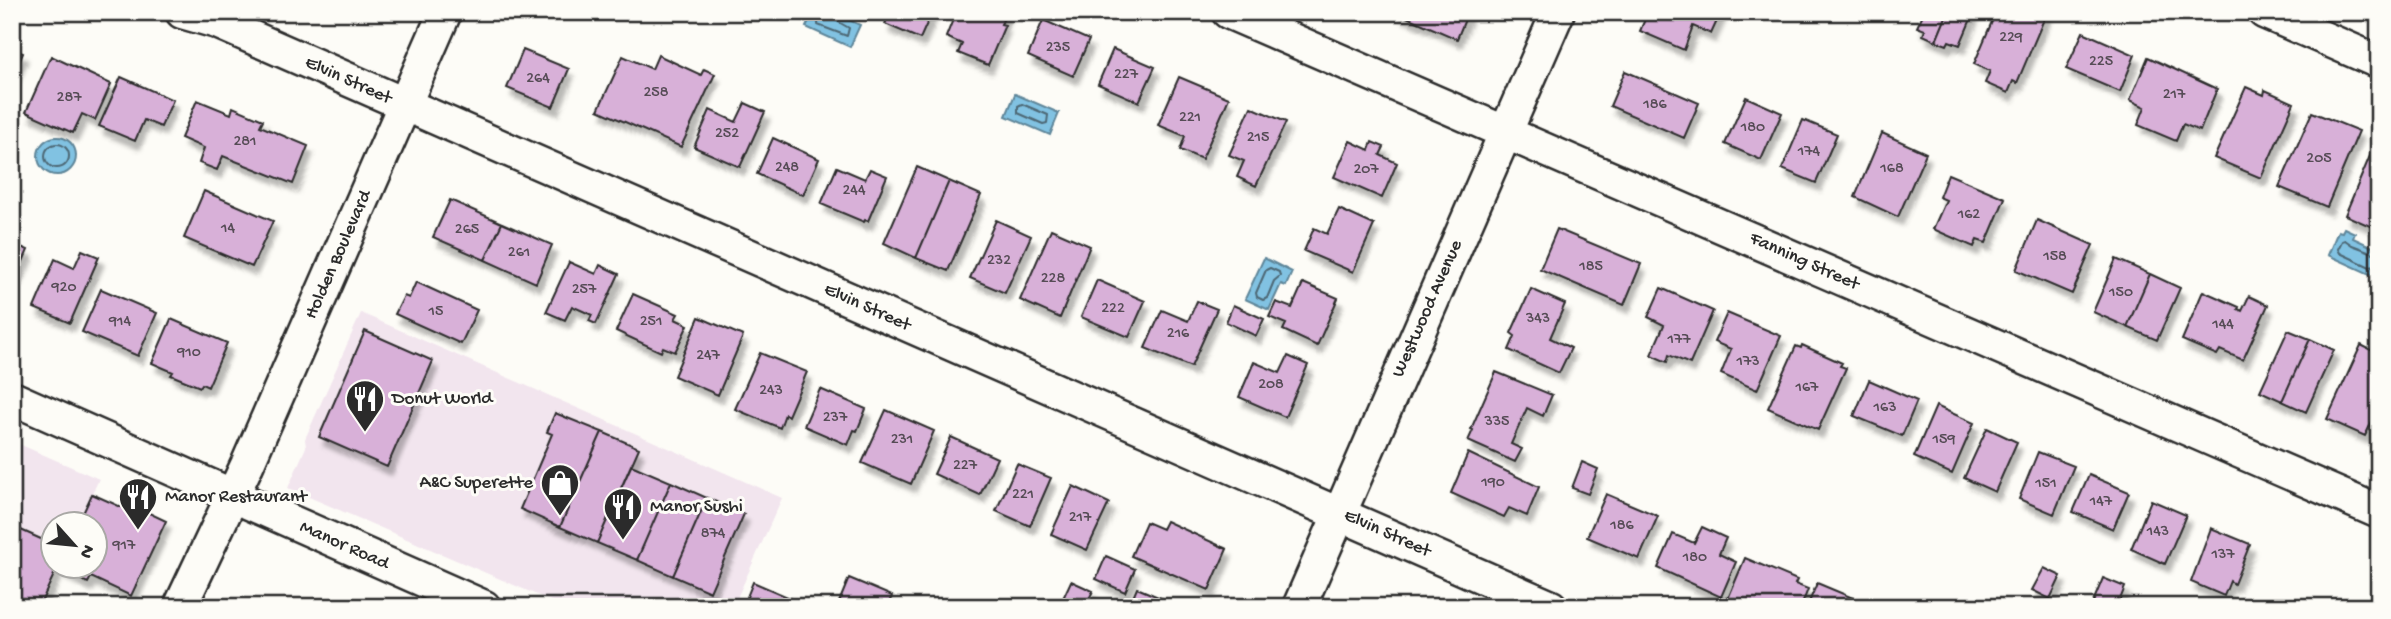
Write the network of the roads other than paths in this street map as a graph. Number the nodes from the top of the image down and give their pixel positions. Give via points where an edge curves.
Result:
1 (182, 12) edge
2 (445, 12) edge
3 (1228, 12) edge
4 (1558, 12) edge
5 (2264, 12) edge
6 (2379, 62) edge
7 (404, 106) junction
8 (1505, 133) junction
9 (12, 398) edge
10 (233, 497) junction
11 (2379, 512) edge
12 (1339, 513) junction
13 (180, 607) edge
14 (484, 607) edge
15 (1299, 607) edge
16 (1551, 607) edge

1 - 7 street, Elvin Street via 217,22
2 - 7 street, Holden Boulevard
3 - 8 street, Fanning Street
4 - 8 street, Westwood Avenue
5 - 6 street
7 - 10 street, Holden Boulevard
7 - 12 street, Elvin Street
8 - 11 street, Fanning Street
8 - 12 street, Westwood Avenue
9 - 10 street, Manor Road
10 - 13 street, Holden Boulevard
10 - 14 street, Manor Road
12 - 15 street, Westwood Avenue
12 - 16 street, Elvin Street

